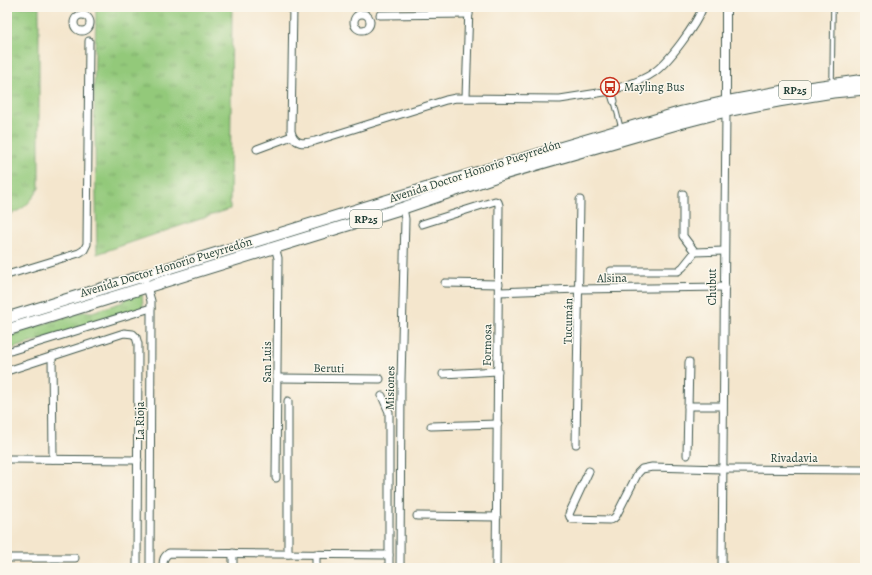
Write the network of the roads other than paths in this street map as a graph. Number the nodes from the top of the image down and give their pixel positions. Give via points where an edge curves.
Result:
1 (293, 7) edge
2 (703, 7) edge
3 (726, 7) edge
4 (833, 7) edge
5 (469, 10) edge
6 (364, 14) junction
7 (380, 15) junction
8 (370, 22) junction
9 (90, 25) junction
10 (82, 31) junction
11 (89, 41) junction
12 (865, 80) edge
13 (832, 85) junction
14 (865, 89) edge
15 (611, 91) junction
16 (466, 98) junction
17 (614, 101) joint
18 (726, 107) junction
19 (622, 134) junction
20 (292, 136) junction
21 (258, 149) dead end
22 (683, 194) dead end
23 (580, 200) dead end
24 (403, 208) junction
25 (422, 224) dead end
26 (275, 247) junction
27 (724, 251) junction
28 (695, 252) junction
29 (611, 271) dead end
30 (144, 275) junction
31 (7, 276) edge
32 (445, 284) dead end
33 (499, 284) junction
34 (147, 287) junction
35 (725, 287) junction
36 (579, 289) junction
37 (499, 292) junction
38 (151, 308) junction
39 (7, 318) edge
40 (7, 330) edge
41 (7, 352) edge
42 (52, 356) junction
43 (689, 362) dead end
44 (7, 371) edge
45 (498, 371) junction
46 (443, 374) dead end
47 (278, 378) junction
48 (380, 379) dead end
49 (382, 396) dead end
50 (288, 401) dead end
51 (688, 406) junction
52 (722, 406) junction
53 (498, 424) junction
54 (431, 426) dead end
55 (576, 444) dead end
56 (687, 455) dead end
57 (7, 458) edge
58 (53, 459) junction
59 (138, 460) junction
60 (722, 469) junction
61 (865, 470) edge
62 (589, 471) dead end
63 (276, 478) dead end
64 (417, 516) dead end
65 (496, 517) junction
66 (233, 553) junction
67 (288, 554) junction
68 (316, 554) junction
69 (389, 555) junction
70 (7, 558) edge
71 (75, 558) dead end
72 (137, 568) edge
73 (150, 568) edge
74 (163, 568) edge
75 (233, 568) edge
76 (316, 568) edge
77 (389, 568) edge
78 (400, 568) edge
79 (496, 568) edge
80 (722, 568) edge

1 - 20 street
2 - 15 street via 690,30 659,68 646,78
3 - 18 street, Chubut
4 - 13 lane
5 - 7 street
5 - 16 street
6 - 7 street
6 - 8 street via 369,17
6 - 8 street via 357,16 355,26 359,30 364,30 369,27
7 - 8 street
9 - 10 street via 87,30
9 - 10 street via 90,20 86,16 76,17 75,27
9 - 11 street
10 - 11 street
11 - 31 street via 88,244 79,253
12 - 13 main road, Avenida Doctor Honorio Pueyrredón / RP25
13 - 18 main road, Avenida Doctor Honorio Pueyrredón / RP25 via 778,92
14 - 18 main road, Avenida Doctor Honorio Pueyrredón / RP25
15 - 16 street via 560,99
15 - 17 street
16 - 20 street via 446,100 304,144
17 - 19 lane
18 - 19 main road, Avenida Doctor Honorio Pueyrredón / RP25
18 - 27 street, Chubut
19 - 24 main road, Avenida Doctor Honorio Pueyrredón / RP25
19 - 30 main road, Avenida Doctor Honorio Pueyrredón / RP25 via 502,165
20 - 21 street
22 - 28 street via 683,236
23 - 36 street, Tucumán
24 - 26 main road, Avenida Doctor Honorio Pueyrredón / RP25
24 - 78 street, Misiones via 405,219
25 - 33 street, Formosa via 498,202
26 - 34 main road, Avenida Doctor Honorio Pueyrredón / RP25
26 - 47 street, San Luis via 278,258
27 - 28 street
27 - 35 street, Chubut
28 - 29 street via 678,271
30 - 34 street, La Rioja
30 - 39 main road, Avenida Doctor Honorio Pueyrredón / RP25
32 - 33 street
33 - 37 street, Formosa
34 - 38 street, La Rioja
34 - 40 main road, Avenida Doctor Honorio Pueyrredón / RP25
35 - 36 street, Alsina
35 - 52 street, Chubut
36 - 37 street, Alsina
36 - 55 street, Tucumán
37 - 45 street, Formosa
38 - 41 street
38 - 73 street, La Rioja
42 - 44 street
42 - 58 street
42 - 59 street via 124,332 136,337
43 - 51 street
45 - 46 street
45 - 53 street, Formosa
47 - 48 street, Beruti
47 - 63 street, San Luis
49 - 69 street via 389,412
50 - 67 street
51 - 52 street
51 - 56 street
52 - 60 street, Chubut
53 - 54 street
53 - 65 street, Formosa
57 - 58 street
58 - 59 street
59 - 72 street
60 - 61 street, Rivadavia
60 - 62 street, Rivadavia via 652,466 642,469 635,477 613,519 572,519 569,514
60 - 80 street, Chubut
64 - 65 street
65 - 79 street, Formosa
66 - 67 street
66 - 74 street via 169,553 165,555
66 - 75 street
67 - 68 street
68 - 69 street
68 - 76 street
69 - 77 street
70 - 71 street

